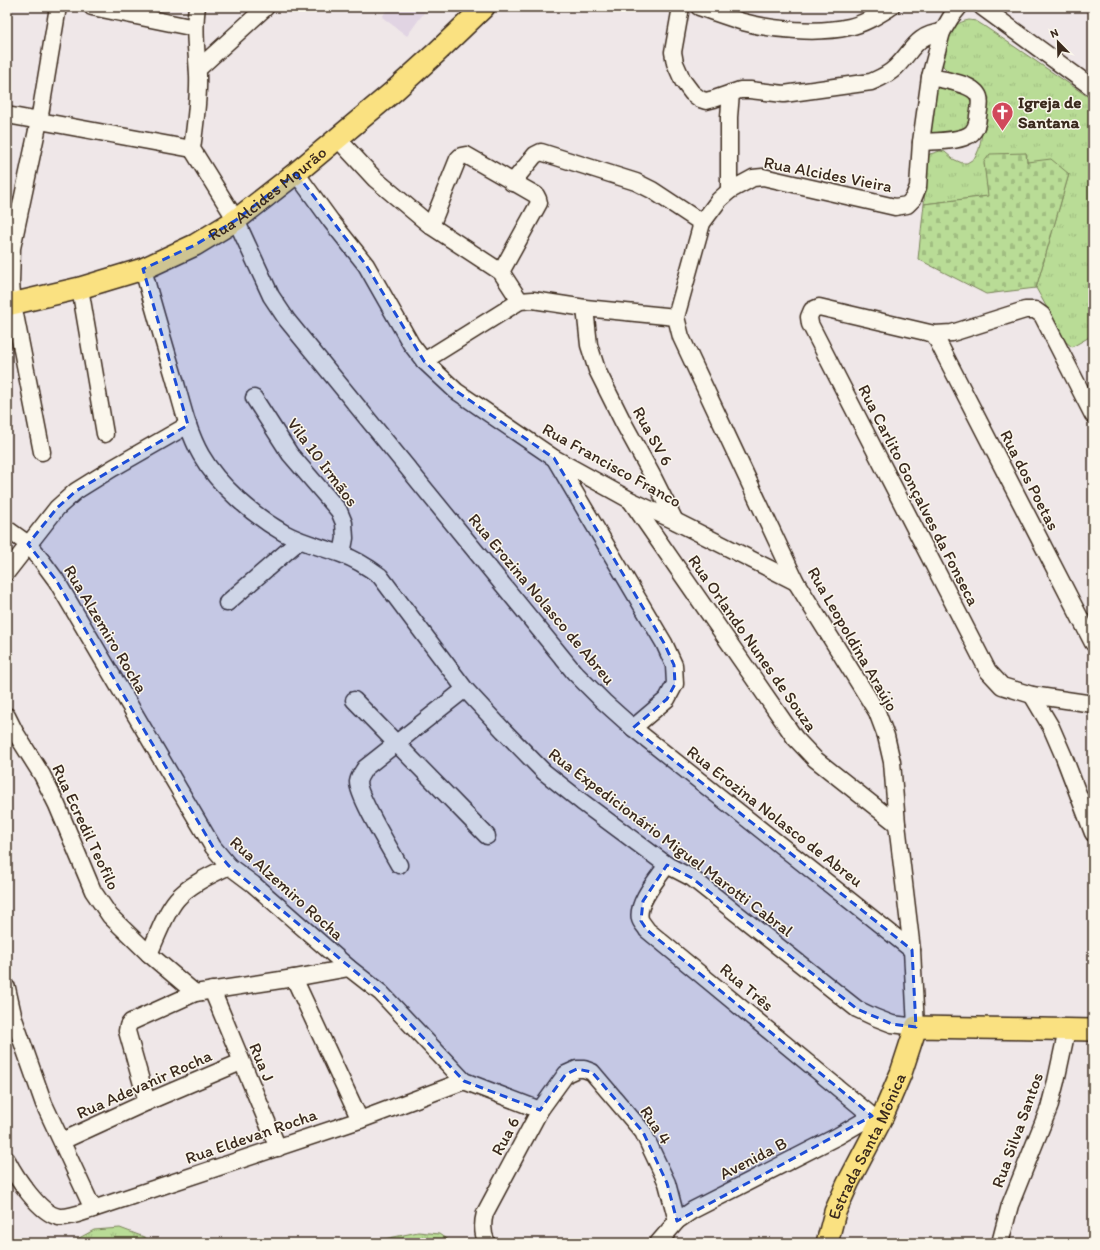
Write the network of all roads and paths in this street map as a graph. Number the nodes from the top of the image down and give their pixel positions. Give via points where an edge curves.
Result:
1 (58, 7) edge
2 (92, 7) edge
3 (197, 7) edge
4 (266, 7) edge
5 (484, 7) edge
6 (681, 7) edge
7 (699, 7) edge
8 (891, 7) edge
9 (960, 7) edge
10 (982, 7) edge
11 (195, 28) junction
12 (942, 32) junction
13 (198, 69) junction
14 (930, 77) junction
15 (1093, 88) edge
16 (731, 93) junction
17 (7, 114) edge
18 (39, 121) junction
19 (338, 139) junction
20 (922, 142) junction
21 (192, 150) junction
22 (296, 172) junction
23 (512, 183) junction
24 (729, 191) junction
25 (236, 220) junction
26 (702, 223) junction
27 (431, 226) junction
28 (10, 247) edge
29 (143, 269) junction
30 (501, 272) junction
31 (80, 288) junction
32 (520, 301) junction
33 (10, 305) edge
34 (585, 308) junction
35 (676, 317) junction
36 (934, 334) junction
37 (424, 361) junction
38 (254, 398) dead end
39 (1093, 415) edge
40 (188, 425) junction
41 (105, 434) dead end
42 (42, 452) dead end
43 (554, 458) junction
44 (630, 500) junction
45 (675, 521) junction
46 (7, 529) edge
47 (299, 541) junction
48 (28, 544) junction
49 (342, 554) junction
50 (7, 572) edge
51 (796, 582) junction
52 (227, 603) dead end
53 (1093, 643) edge
54 (465, 689) junction
55 (1032, 695) junction
56 (354, 700) dead end
57 (1093, 704) edge
58 (7, 716) edge
59 (633, 728) junction
60 (397, 743) junction
61 (898, 824) junction
62 (1093, 833) edge
63 (487, 836) dead end
64 (399, 865) dead end
65 (667, 865) junction
66 (228, 866) junction
67 (912, 950) junction
68 (149, 954) junction
69 (349, 968) junction
70 (294, 978) junction
71 (7, 988) edge
72 (212, 990) junction
73 (195, 993) junction
74 (916, 1027) junction
75 (1067, 1030) junction
76 (1093, 1030) edge
77 (241, 1062) junction
78 (577, 1069) joint
79 (464, 1080) junction
80 (147, 1102) junction
81 (540, 1110) junction
82 (877, 1118) junction
83 (360, 1120) junction
84 (62, 1141) junction
85 (278, 1148) junction
86 (7, 1160) edge
87 (93, 1209) junction
88 (678, 1221) junction
89 (485, 1237) edge
90 (658, 1243) edge
91 (827, 1243) edge
92 (1000, 1243) edge

1 - 18 street
2 - 11 street
3 - 11 street
4 - 13 street
5 - 19 main road, Rua Alcides Mourão
6 - 16 street via 673,52 683,81 692,93 706,101
7 - 8 street via 744,22 816,31 851,27
9 - 12 street, Rua Alcides Vieira
10 - 15 street
11 - 13 street
12 - 14 street, Rua Alcides Vieira
12 - 16 street via 925,36 895,68 871,82 784,94 750,90
13 - 21 street via 198,102
14 - 20 street, Rua Alcides Vieira
14 - 20 street via 969,86 975,90 980,104 978,124 968,136
16 - 24 street
17 - 18 street
18 - 21 street
18 - 28 street
19 - 22 main road, Rua Alcides Mourão
19 - 27 street via 375,179
20 - 24 street, Rua Alcides Vieira via 918,187 907,205 895,207 763,177 752,178
21 - 25 street, Rua Erozina Nolasco de Abreu
22 - 25 main road, Rua Alcides Mourão
22 - 37 street, Rua Francisco Franco via 366,265 401,327
23 - 26 street via 535,155 541,152 636,182
23 - 27 street via 466,155 461,156
23 - 30 street via 536,195 539,203
24 - 26 street, Rua Alcides Vieira
25 - 29 main road, Rua Alcides Mourão via 195,246
25 - 59 street, Rua Erozina Nolasco de Abreu via 271,296 288,320 574,672
26 - 35 street, Rua Alcides Vieira
27 - 30 street
28 - 33 street
29 - 31 main road, Rua Alcides Mourão
29 - 40 street, Rua Expedicionário Miguel Marotti Cabral
30 - 32 street
31 - 33 main road, Rua Alcides Mourão
31 - 41 street
32 - 34 street via 533,300
32 - 37 street
33 - 42 street
34 - 35 street
34 - 45 street, Rua SV 6 via 589,345 597,370
35 - 51 street, Rua Leopoldina Araújo via 681,337
36 - 39 street via 952,332 1025,310 1035,310 1042,315
36 - 53 street, Rua dos Poetas
36 - 55 street, Rua Carlito Gonçalves da Fonseca via 819,307 812,310 809,317 810,324 988,671 1002,686
37 - 43 street, Rua Francisco Franco via 456,391
38 - 49 street, Vila 10 Irmãos via 290,454 339,510 346,538
40 - 47 street, Rua Expedicionário Miguel Marotti Cabral via 200,454 216,477 243,504
40 - 48 street via 76,491
43 - 44 street, Rua Francisco Franco
43 - 59 street via 664,643 674,666 675,684 667,699
44 - 45 street, Rua Francisco Franco
44 - 61 street, Rua Orlando Nunes de Souza via 795,738 815,759
45 - 51 street, Rua Francisco Franco
46 - 48 street, Rua Alzemiro Rocha
47 - 49 street, Rua Expedicionário Miguel Marotti Cabral
47 - 52 street
48 - 50 street
48 - 66 street, Rua Alzemiro Rocha via 56,580 213,847
49 - 54 street, Rua Expedicionário Miguel Marotti Cabral via 367,566 380,576
51 - 61 street, Rua Leopoldina Araújo via 876,712 886,736 892,762
54 - 60 street
54 - 65 street, Rua Expedicionário Miguel Marotti Cabral via 544,772
55 - 57 street
55 - 62 street via 1051,727
56 - 60 street
58 - 68 street, Rua Ecredil Teofilo via 51,793 93,891 110,916
59 - 67 street, Rua Erozina Nolasco de Abreu
60 - 63 street
60 - 64 street via 365,768 358,783 373,818
61 - 67 street, Rua Leopoldina Araújo
65 - 74 street, Rua Expedicionário Miguel Marotti Cabral via 692,878 857,1009 892,1024
65 - 82 street, Rua Três via 639,911 641,921 648,930
66 - 68 street via 191,886 176,899
66 - 69 street, Rua Alzemiro Rocha via 253,884
67 - 74 street, Rua Leopoldina Araújo
68 - 73 street, Rua Ecredil Teofilo
69 - 70 street
69 - 79 street, Rua Alzemiro Rocha via 381,993
70 - 72 street
70 - 83 street
71 - 84 street via 14,1019 44,1104
72 - 73 street
72 - 77 street, Rua J
73 - 80 street via 131,1022 128,1026 126,1031
74 - 75 main road
74 - 82 main road, Estrada Santa Mônica via 901,1073
75 - 76 main road
75 - 92 street, Rua Silva Santos via 1049,1108 1010,1205
77 - 80 street, Rua Adevanir Rocha
77 - 85 street, Rua J
78 - 81 street, Rua 6 via 566,1074
78 - 88 street, Rua 4 via 592,1072 643,1132 667,1183
79 - 81 street, Rua Alzemiro Rocha
79 - 83 street, Rua Eldevan Rocha
80 - 84 street, Rua Adevanir Rocha
81 - 89 street, Rua 6 via 485,1213
82 - 88 street, Avenida B via 693,1210
82 - 91 main road, Estrada Santa Mônica via 838,1206
83 - 85 street, Rua Eldevan Rocha
84 - 87 street
85 - 87 street, Rua Eldevan Rocha
86 - 87 street, Rua Eldevan Rocha via 25,1190 49,1213 67,1217
88 - 90 street, Avenida B

